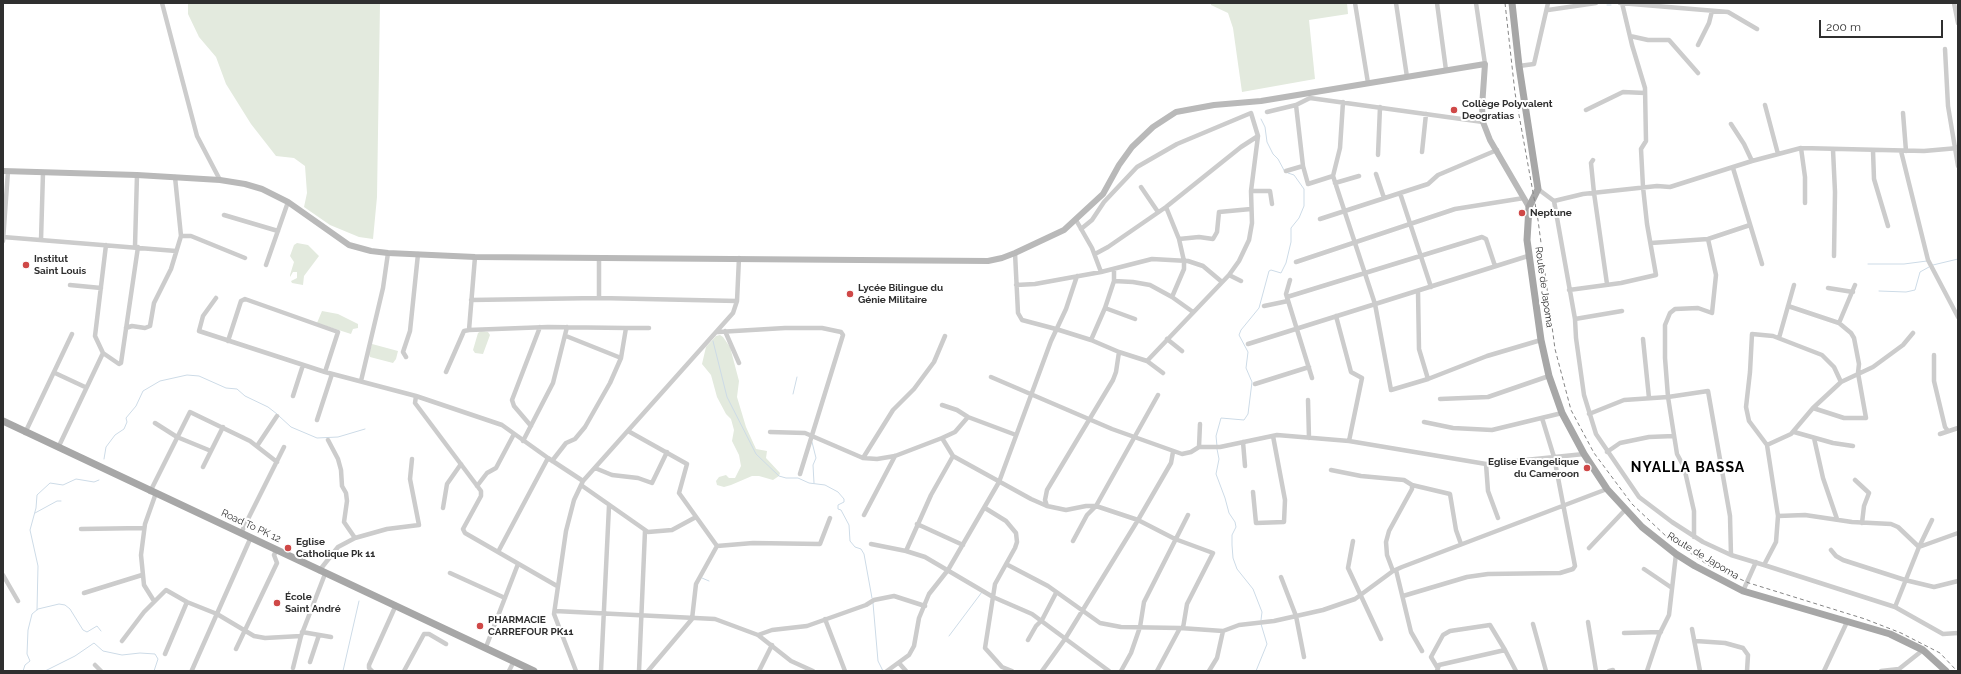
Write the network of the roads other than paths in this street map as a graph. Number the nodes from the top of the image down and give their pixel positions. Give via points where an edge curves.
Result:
1 (162, 3) edge
2 (1355, 3) edge
3 (1396, 3) edge
4 (1437, 3) edge
5 (1476, 3) edge
6 (1512, 3) edge
7 (1548, 3) edge
8 (1596, 3) edge
9 (1621, 3) edge
10 (1954, 3) edge
11 (1548, 10) junction
12 (1712, 11) junction
13 (1958, 23) edge
14 (1757, 29) dead end
15 (1630, 36) junction
16 (1698, 45) dead end
17 (1944, 48) dead end
18 (1485, 64) junction
19 (1519, 66) junction
20 (1446, 70) junction
21 (1698, 73) dead end
22 (1407, 77) junction
23 (1368, 83) junction
24 (1644, 93) junction
25 (1343, 102) junction
26 (1296, 105) junction
27 (1765, 105) dead end
28 (1380, 107) junction
29 (1586, 110) dead end
30 (1266, 112) dead end
31 (1903, 113) dead end
32 (1426, 114) junction
33 (1483, 122) junction
34 (1731, 124) dead end
35 (1258, 136) junction
36 (1801, 148) junction
37 (1956, 148) edge
38 (1497, 150) junction
39 (1833, 150) junction
40 (1873, 151) junction
41 (1904, 151) junction
42 (1422, 152) dead end
43 (1778, 154) junction
44 (1378, 155) dead end
45 (1593, 160) dead end
46 (1752, 161) junction
47 (1303, 166) junction
48 (1958, 166) edge
49 (1733, 168) junction
50 (1286, 170) dead end
51 (5, 171) edge
52 (43, 173) junction
53 (1376, 174) dead end
54 (137, 175) junction
55 (1333, 176) junction
56 (1359, 176) dead end
57 (175, 178) junction
58 (220, 180) junction
59 (1335, 183) junction
60 (1141, 187) dead end
61 (1644, 187) junction
62 (1538, 189) junction
63 (1251, 191) junction
64 (1400, 193) junction
65 (1594, 193) junction
66 (1384, 198) junction
67 (1524, 198) junction
68 (1554, 201) junction
69 (288, 202) junction
70 (1806, 203) dead end
71 (1272, 204) dead end
72 (1166, 207) junction
73 (1529, 207) junction
74 (1252, 209) junction
75 (1344, 211) junction
76 (1158, 212) junction
77 (224, 215) dead end
78 (1320, 219) dead end
79 (1076, 220) junction
80 (1410, 224) junction
81 (1750, 225) junction
82 (1888, 226) dead end
83 (1081, 229) junction
84 (278, 231) junction
85 (181, 236) junction
86 (3, 237) edge
87 (1178, 239) junction
88 (1708, 239) junction
89 (41, 240) junction
90 (3, 241) edge
91 (1355, 243) junction
92 (1650, 243) junction
93 (106, 245) junction
94 (137, 246) junction
95 (176, 251) junction
96 (388, 253) junction
97 (1015, 253) junction
98 (418, 254) junction
99 (1095, 254) junction
100 (1420, 256) junction
101 (1528, 256) junction
102 (1834, 256) dead end
103 (475, 257) junction
104 (246, 258) dead end
105 (599, 258) junction
106 (739, 258) junction
107 (1184, 261) junction
108 (1296, 262) dead end
109 (1762, 264) dead end
110 (266, 265) dead end
111 (1495, 266) junction
112 (1114, 269) junction
113 (1101, 272) junction
114 (1365, 273) junction
115 (1229, 275) junction
116 (1077, 276) junction
117 (1290, 280) dead end
118 (1114, 281) junction
119 (1222, 282) junction
120 (1241, 282) dead end
121 (1606, 284) junction
122 (70, 285) dead end
123 (1016, 285) junction
124 (1794, 285) dead end
125 (1855, 285) dead end
126 (1431, 287) junction
127 (101, 288) junction
128 (1828, 288) dead end
129 (1418, 290) junction
130 (1569, 290) junction
131 (1853, 292) junction
132 (1172, 297) junction
133 (216, 298) dead end
134 (599, 298) junction
135 (1287, 299) junction
136 (471, 300) junction
137 (737, 301) junction
138 (1375, 304) junction
139 (1264, 306) dead end
140 (1788, 306) junction
141 (1105, 308) junction
142 (1622, 311) dead end
143 (1193, 312) junction
144 (1336, 316) junction
145 (1958, 317) edge
146 (1135, 318) dead end
147 (1575, 320) junction
148 (1839, 323) junction
149 (540, 327) junction
150 (567, 327) junction
151 (126, 328) junction
152 (626, 328) junction
153 (649, 328) dead end
154 (1056, 328) junction
155 (1297, 329) junction
156 (469, 330) junction
157 (725, 331) junction
158 (718, 332) junction
159 (1913, 333) dead end
160 (72, 334) dead end
161 (566, 336) junction
162 (945, 336) dead end
163 (1779, 338) junction
164 (1167, 339) junction
165 (1091, 340) junction
166 (1541, 340) junction
167 (1643, 340) dead end
168 (228, 341) junction
169 (1248, 344) dead end
170 (1182, 351) dead end
171 (1119, 352) junction
172 (103, 353) junction
173 (1934, 355) dead end
174 (406, 356) dead end
175 (621, 358) junction
176 (1147, 361) junction
177 (739, 363) dead end
178 (303, 365) junction
179 (1309, 367) junction
180 (325, 372) junction
181 (446, 372) dead end
182 (55, 373) junction
183 (1163, 373) dead end
184 (1858, 373) junction
185 (332, 374) junction
186 (1549, 376) junction
187 (991, 377) dead end
188 (1312, 378) dead end
189 (1428, 380) junction
190 (361, 381) junction
191 (1841, 382) junction
192 (1254, 384) dead end
193 (85, 387) junction
194 (1031, 395) junction
195 (1158, 395) dead end
196 (293, 396) dead end
197 (416, 396) junction
198 (1668, 397) junction
199 (1649, 398) junction
200 (1440, 399) dead end
201 (1308, 400) dead end
202 (942, 405) dead end
203 (1813, 408) junction
204 (1562, 413) junction
205 (1589, 414) junction
206 (277, 416) dead end
207 (968, 417) junction
208 (1542, 418) junction
209 (317, 420) dead end
210 (1090, 420) junction
211 (3, 421) edge
212 (1424, 422) dead end
213 (155, 423) dead end
214 (1200, 424) dead end
215 (531, 426) junction
216 (223, 427) junction
217 (1958, 428) edge
218 (628, 431) junction
219 (1948, 431) junction
220 (25, 432) junction
221 (770, 432) dead end
222 (1794, 432) junction
223 (514, 434) junction
224 (1940, 434) dead end
225 (811, 435) junction
226 (1016, 435) junction
227 (177, 436) junction
228 (1273, 436) junction
229 (1674, 436) junction
230 (1135, 437) junction
231 (942, 438) junction
232 (1308, 438) junction
233 (1814, 438) junction
234 (328, 440) dead end
235 (523, 441) junction
236 (1349, 441) junction
237 (1243, 442) junction
238 (1767, 445) junction
239 (257, 446) junction
240 (1854, 446) dead end
241 (284, 447) dead end
242 (1199, 447) junction
243 (58, 448) junction
244 (211, 451) junction
245 (667, 452) junction
246 (1173, 452) junction
247 (1607, 452) junction
248 (1584, 454) junction
249 (895, 456) junction
250 (953, 456) junction
251 (1554, 457) junction
252 (863, 458) junction
253 (412, 459) dead end
254 (550, 460) junction
255 (277, 462) junction
256 (461, 464) junction
257 (1486, 464) junction
258 (1245, 466) dead end
259 (203, 467) dead end
260 (595, 468) junction
261 (1330, 470) dead end
262 (800, 474) dead end
263 (1855, 480) dead end
264 (999, 482) junction
265 (582, 483) junction
266 (1412, 485) junction
267 (477, 486) junction
268 (1607, 489) junction
269 (1253, 492) dead end
270 (153, 493) junction
271 (1563, 505) junction
272 (609, 506) junction
273 (1047, 506) junction
274 (1096, 506) junction
275 (443, 508) dead end
276 (985, 508) junction
277 (1625, 510) junction
278 (864, 515) dead end
279 (1188, 515) dead end
280 (1778, 516) junction
281 (696, 517) junction
282 (830, 518) dead end
283 (1498, 518) dead end
284 (1837, 519) junction
285 (1138, 520) junction
286 (1932, 520) dead end
287 (1862, 523) junction
288 (917, 524) junction
289 (144, 528) junction
290 (81, 529) dead end
291 (644, 531) junction
292 (241, 532) junction
293 (1958, 533) edge
294 (1694, 536) junction
295 (251, 537) junction
296 (356, 538) junction
297 (1175, 539) junction
298 (1073, 541) dead end
299 (1353, 541) dead end
300 (871, 544) dead end
301 (1461, 544) junction
302 (963, 545) junction
303 (717, 546) junction
304 (1918, 547) junction
305 (1589, 548) dead end
306 (277, 549) junction
307 (1831, 550) dead end
308 (906, 551) junction
309 (498, 552) junction
310 (1676, 554) junction
311 (1731, 554) junction
312 (1756, 562) junction
313 (518, 564) junction
314 (1006, 564) junction
315 (1764, 565) junction
316 (1644, 569) dead end
317 (948, 570) junction
318 (1394, 570) junction
319 (322, 572) junction
320 (450, 573) dead end
321 (3, 575) edge
322 (142, 575) junction
323 (1281, 577) dead end
324 (1905, 580) junction
325 (1958, 581) edge
326 (557, 586) junction
327 (1672, 588) junction
328 (1743, 591) junction
329 (84, 593) dead end
330 (1056, 593) junction
331 (1361, 596) junction
332 (1403, 596) junction
333 (993, 597) junction
334 (505, 598) junction
335 (18, 601) dead end
336 (154, 601) junction
337 (187, 602) junction
338 (396, 605) junction
339 (925, 606) junction
340 (1895, 607) junction
341 (554, 611) junction
342 (1082, 612) junction
343 (602, 613) junction
344 (217, 614) junction
345 (640, 614) junction
346 (1296, 616) junction
347 (692, 619) junction
348 (825, 619) junction
349 (1042, 620) junction
350 (1588, 622) dead end
351 (1847, 622) junction
352 (1533, 624) dead end
353 (1140, 627) junction
354 (1181, 628) junction
355 (1692, 629) dead end
356 (245, 630) junction
357 (1223, 631) junction
358 (1661, 632) junction
359 (1624, 633) dead end
360 (1958, 633) edge
361 (301, 634) junction
362 (758, 634) junction
363 (319, 635) junction
364 (331, 637) dead end
365 (1065, 639) junction
366 (1381, 639) dead end
367 (1028, 640) dead end
368 (122, 641) dead end
369 (1696, 641) junction
370 (446, 644) dead end
371 (772, 645) junction
372 (486, 647) junction
373 (236, 649) dead end
374 (1422, 650) dead end
375 (1505, 650) junction
376 (1923, 650) junction
377 (165, 654) dead end
378 (1304, 657) dead end
379 (514, 661) junction
380 (310, 662) dead end
381 (899, 663) junction
382 (95, 665) dead end
383 (800, 666) junction
384 (293, 668) dead end
385 (1437, 669) edge
386 (192, 670) edge
387 (1009, 670) edge
388 (101, 671) edge
389 (372, 671) edge
390 (404, 671) edge
391 (509, 671) edge
392 (534, 671) edge
393 (576, 671) edge
394 (601, 671) edge
395 (639, 671) edge
396 (648, 671) edge
397 (759, 671) edge
398 (797, 671) edge
399 (813, 671) edge
400 (845, 671) edge
401 (887, 671) edge
402 (906, 671) edge
403 (1042, 671) edge
404 (1109, 671) edge
405 (1121, 671) edge
406 (1157, 671) edge
407 (1209, 671) edge
408 (1516, 671) edge
409 (1546, 671) edge
410 (1596, 671) edge
411 (1647, 671) edge
412 (1700, 671) edge
413 (1746, 671) edge
414 (1824, 671) edge
415 (1881, 671) edge
416 (1946, 671) edge

1 - 58 street via 195,130
2 - 23 street
3 - 22 street
4 - 20 street
5 - 18 street
6 - 19 main road
7 - 11 street
8 - 11 street
9 - 12 street
9 - 15 street
10 - 13 street
11 - 19 street via 1534,64
12 - 14 street via 1728,12
12 - 16 street
15 - 21 street via 1648,40 1669,40
15 - 24 street via 1645,88
17 - 37 street via 1948,106
18 - 20 main road
18 - 33 main road
19 - 62 main road
20 - 22 main road
22 - 23 main road
23 - 79 main road via 1261,101 1214,105 1172,114 1153,127 1132,148 1103,194
24 - 29 street via 1623,92
24 - 61 street via 1646,141 1641,149
25 - 26 street via 1310,98
25 - 28 street
25 - 55 street via 1340,148
26 - 30 street
26 - 47 street
27 - 43 street
28 - 32 street
28 - 44 street
31 - 41 street
32 - 33 street
32 - 42 street
33 - 38 main road
34 - 46 street
35 - 63 street
35 - 72 street
35 - 83 street via 1251,114 1176,144 1137,167 1104,202 1092,220
36 - 39 street
36 - 43 street
36 - 70 street
37 - 41 street
37 - 48 street
38 - 64 street via 1438,175 1428,184
38 - 67 main road
39 - 40 street
39 - 102 street
40 - 41 street
40 - 82 street via 1874,179
41 - 145 street via 1928,260
43 - 46 street
45 - 65 street via 1591,163
46 - 49 street
47 - 50 street
47 - 55 street via 1308,184
49 - 61 street via 1670,187
49 - 81 street
51 - 52 main road
51 - 86 street
52 - 54 main road
52 - 89 street
53 - 66 street
54 - 57 main road
54 - 94 street
55 - 59 street
56 - 59 street
57 - 58 main road
57 - 85 street
58 - 69 main road via 262,189
59 - 75 street
60 - 76 street
61 - 65 street
61 - 92 street
62 - 68 street
62 - 73 main road
63 - 71 street via 1270,192
63 - 74 street
64 - 66 street
64 - 80 street
65 - 68 street
65 - 121 street
66 - 75 street
67 - 73 main road
67 - 80 street via 1455,209
68 - 130 street
69 - 84 street
69 - 96 main road via 349,245
72 - 76 street
72 - 87 street
73 - 101 main road, Route de Japoma
74 - 87 street via 1219,212 1217,232 1213,239
74 - 115 street via 1249,240
75 - 78 street
75 - 91 street
76 - 99 street
77 - 84 street
79 - 83 street
79 - 97 main road via 1056,235
80 - 91 street
80 - 100 street
81 - 88 street
81 - 109 street
83 - 99 street
84 - 110 street
85 - 95 street
85 - 104 street via 191,236
86 - 89 street
86 - 90 street
87 - 107 street
88 - 92 street
88 - 198 street via 1716,275 1712,313 1698,308 1675,309 1667,318 1664,348
89 - 93 street
91 - 108 street
91 - 114 street
92 - 121 street via 1656,276
93 - 94 street
93 - 127 street
94 - 95 street
94 - 151 street
95 - 151 street via 168,277 154,303 150,326
96 - 98 main road
96 - 190 street via 384,288
97 - 106 main road via 988,261
97 - 123 street
98 - 103 main road
98 - 174 street via 410,331 403,352
99 - 113 street
100 - 111 street via 1482,236 1486,240
100 - 114 street
100 - 126 street
101 - 111 street
101 - 166 main road, Route de Japoma
103 - 105 main road
103 - 136 street
105 - 106 main road
105 - 134 street
106 - 137 street
107 - 112 street via 1152,259
107 - 119 street via 1203,266
107 - 132 street via 1184,269
111 - 126 street
112 - 113 street
112 - 118 street
113 - 116 street
114 - 135 street
114 - 138 street
115 - 119 street
115 - 120 street
116 - 123 street
116 - 154 street
117 - 135 street
118 - 132 street via 1150,285
118 - 141 street
119 - 143 street
121 - 130 street
122 - 127 street
123 - 154 street via 1020,318
124 - 140 street
125 - 131 street
126 - 129 street
127 - 172 street via 95,336
128 - 131 street
129 - 138 street
129 - 189 street via 1419,349
130 - 147 street
131 - 148 street
132 - 143 street
133 - 168 street via 203,316 198,330
134 - 136 street
134 - 137 street
135 - 139 street
135 - 155 street
136 - 156 street
137 - 158 street via 733,313
138 - 144 street
138 - 189 street via 1391,390
140 - 148 street
140 - 163 street
141 - 146 street
141 - 165 street
142 - 147 street
143 - 164 street
144 - 155 street
144 - 236 street via 1351,372 1362,377
147 - 205 street via 1584,395
148 - 184 street via 1854,338 1860,364
149 - 150 street
149 - 156 street
149 - 215 street via 512,400
150 - 152 street
150 - 161 street
151 - 172 street via 121,363
152 - 153 street
152 - 175 street
154 - 165 street
154 - 194 street
155 - 169 street
155 - 179 street
156 - 181 street via 464,331
157 - 158 street
157 - 177 street
157 - 225 street via 822,328 841,332 843,338
158 - 218 street
159 - 184 street via 1903,345 1873,367
160 - 182 street
161 - 175 street
161 - 215 street via 551,388
162 - 252 street via 934,362 893,410
163 - 191 street via 1822,355 1834,367
163 - 238 street via 1754,333 1751,336 1747,414
164 - 170 street
164 - 176 street
165 - 171 street
166 - 186 main road, Route de Japoma
166 - 189 street via 1487,356
167 - 199 street
168 - 178 street
168 - 180 street via 241,301 245,299 338,332
171 - 176 street
171 - 210 street via 1113,380
172 - 193 street
173 - 219 street via 1935,387
175 - 254 street via 586,427
176 - 183 street
178 - 180 street
178 - 196 street
179 - 188 street
179 - 192 street
180 - 185 street
182 - 193 street
182 - 220 street
184 - 191 street
184 - 203 street via 1865,420 1844,418
185 - 190 street
185 - 209 street
186 - 200 street via 1488,397
186 - 204 main road, Route de Japoma
187 - 194 street
190 - 197 street
191 - 203 street
193 - 243 street
194 - 210 street
194 - 226 street
195 - 230 street
197 - 223 street via 502,425
197 - 256 street via 415,402
198 - 199 street
198 - 229 street
198 - 311 street via 1706,390 1709,392 1730,516
199 - 205 street via 1624,400
201 - 232 street
202 - 207 street
203 - 222 street
204 - 208 street
204 - 248 main road, Route de Japoma
205 - 247 street
206 - 239 street
207 - 226 street
207 - 231 street via 955,432
208 - 212 street via 1492,430 1453,428
208 - 251 street
210 - 230 street
210 - 273 street via 1047,490
211 - 220 main road, Road To PK 12
213 - 227 street
214 - 242 street
215 - 235 street
216 - 227 street via 190,412
216 - 239 street
216 - 244 street
217 - 219 street
218 - 245 street
218 - 260 street
219 - 224 street
220 - 243 main road, Road To PK 12
221 - 225 street
222 - 233 street
222 - 238 street
223 - 235 street
223 - 267 street via 496,468 487,473
225 - 252 street
225 - 262 street
226 - 264 street
227 - 244 street
227 - 270 street
228 - 232 street
228 - 237 street
228 - 269 street via 1285,500 1284,522 1256,523
229 - 247 street via 1649,437 1620,443
229 - 294 street via 1694,511
230 - 246 street
230 - 274 street
231 - 249 street
231 - 250 street
232 - 236 street
233 - 240 street
233 - 284 street via 1823,478
234 - 296 street via 338,459 342,486 346,493 344,522
235 - 254 street
236 - 257 street
237 - 242 street via 1220,447
237 - 258 street
238 - 280 street
239 - 255 street
241 - 255 street
242 - 246 street via 1187,453
243 - 270 main road, Road To PK 12
244 - 259 street
245 - 260 street via 652,483 638,478 612,475
245 - 281 street via 687,464 679,493
246 - 285 street via 1171,463
247 - 294 street via 1641,499
248 - 251 street
248 - 268 main road, Route de Japoma
249 - 252 street via 884,459
249 - 278 street
250 - 264 street
250 - 288 street
251 - 257 street
251 - 271 street
253 - 296 street via 410,476 419,525 387,529
254 - 265 street
254 - 309 street
255 - 292 street
256 - 267 street
256 - 275 street via 447,484
257 - 283 street via 1488,491
260 - 265 street
261 - 266 street via 1404,480
263 - 287 street via 1869,493
264 - 273 street
264 - 276 street
265 - 272 street
265 - 326 street via 570,512
266 - 301 street via 1450,494
266 - 318 street via 1386,542 1387,555
267 - 309 street via 481,496 464,531
268 - 271 street
268 - 277 main road, Route de Japoma
270 - 289 street
270 - 292 main road, Road To PK 12
271 - 301 street
271 - 332 street via 1575,566 1573,569 1560,573 1488,574 1467,577
272 - 291 street
272 - 343 street
273 - 274 street via 1066,510
274 - 285 street
274 - 298 street via 1087,515
276 - 302 street
276 - 314 street via 1006,521 1016,533 1017,542
277 - 305 street
277 - 310 main road, Route de Japoma
279 - 297 street
280 - 284 street via 1805,515
280 - 315 street via 1776,542
281 - 291 street via 672,530
281 - 303 street
282 - 303 street via 820,544 753,543
284 - 287 street
285 - 297 street
285 - 342 street
286 - 304 street
287 - 304 street via 1884,523 1898,527
288 - 302 street
288 - 308 street
289 - 290 street
289 - 322 street
291 - 345 street
292 - 295 main road, Road To PK 12
293 - 304 street
294 - 311 street
295 - 306 main road, Road To PK 12
295 - 344 street
296 - 319 street via 338,547
297 - 353 street via 1144,602
297 - 354 street via 1213,553 1187,604
299 - 331 street via 1348,568
300 - 308 street
301 - 318 street
302 - 317 street
303 - 347 street via 696,584
304 - 324 street
306 - 319 main road, Road To PK 12
306 - 356 street via 274,557 277,563
307 - 324 street via 1843,560
308 - 317 street via 925,557
309 - 313 street
310 - 327 street
310 - 328 main road, Route de Japoma
311 - 312 street
312 - 315 street
312 - 328 street
313 - 326 street
313 - 334 street
314 - 330 street via 1048,586
314 - 333 street via 996,580
315 - 340 street
316 - 327 street
317 - 333 street
317 - 339 street via 929,594
318 - 331 street
318 - 332 street
319 - 338 main road, Road To PK 12
319 - 361 street
320 - 334 street
321 - 335 street
322 - 329 street
322 - 336 street via 146,589
323 - 346 street
324 - 325 street via 1934,588
324 - 340 street
326 - 341 street
327 - 358 street via 1669,615
328 - 351 main road, Route de Japoma
330 - 342 street
330 - 349 street
331 - 346 street via 1323,610
331 - 366 street
332 - 374 street via 1411,632
333 - 349 street
333 - 387 street via 985,648 1002,667
334 - 372 street
336 - 337 street via 166,590
336 - 368 street
337 - 344 street
337 - 377 street
338 - 372 main road, Road To PK 12
338 - 389 street via 369,665
339 - 348 street via 894,596 874,600 866,606
339 - 381 street via 919,618 914,646 909,655
340 - 360 street via 1943,634
341 - 343 street
341 - 393 street
342 - 353 street via 1100,623 1114,627
342 - 365 street
343 - 345 street
343 - 394 street
344 - 356 street
344 - 386 street
345 - 347 street
345 - 395 street
346 - 357 street via 1239,625
346 - 378 street
347 - 362 street via 715,619
347 - 396 street
348 - 362 street via 807,626
348 - 400 street
349 - 365 street
349 - 367 street
350 - 410 street
351 - 376 main road, Route de Japoma via 1879,630
351 - 414 street
352 - 409 street
353 - 354 street
353 - 405 street via 1131,653
354 - 357 street
354 - 406 street
355 - 369 street
356 - 361 street via 259,638
356 - 373 street
357 - 407 street via 1217,658
358 - 359 street
358 - 411 street
361 - 363 street
361 - 384 street
362 - 371 street
363 - 364 street
363 - 380 street
365 - 403 street
365 - 404 street
369 - 412 street
369 - 413 street via 1725,643 1743,648 1748,655
370 - 390 street via 429,634 424,634
371 - 383 street
371 - 397 street
372 - 379 main road, Road To PK 12
375 - 385 street
375 - 385 street via 1490,625 1450,631 1443,635 1431,658
375 - 408 street
376 - 415 street via 1899,669
376 - 416 main road, Route de Japoma
379 - 391 street
379 - 392 main road, Road To PK 12
381 - 401 street
381 - 402 street
382 - 388 street
383 - 398 street
383 - 399 street

